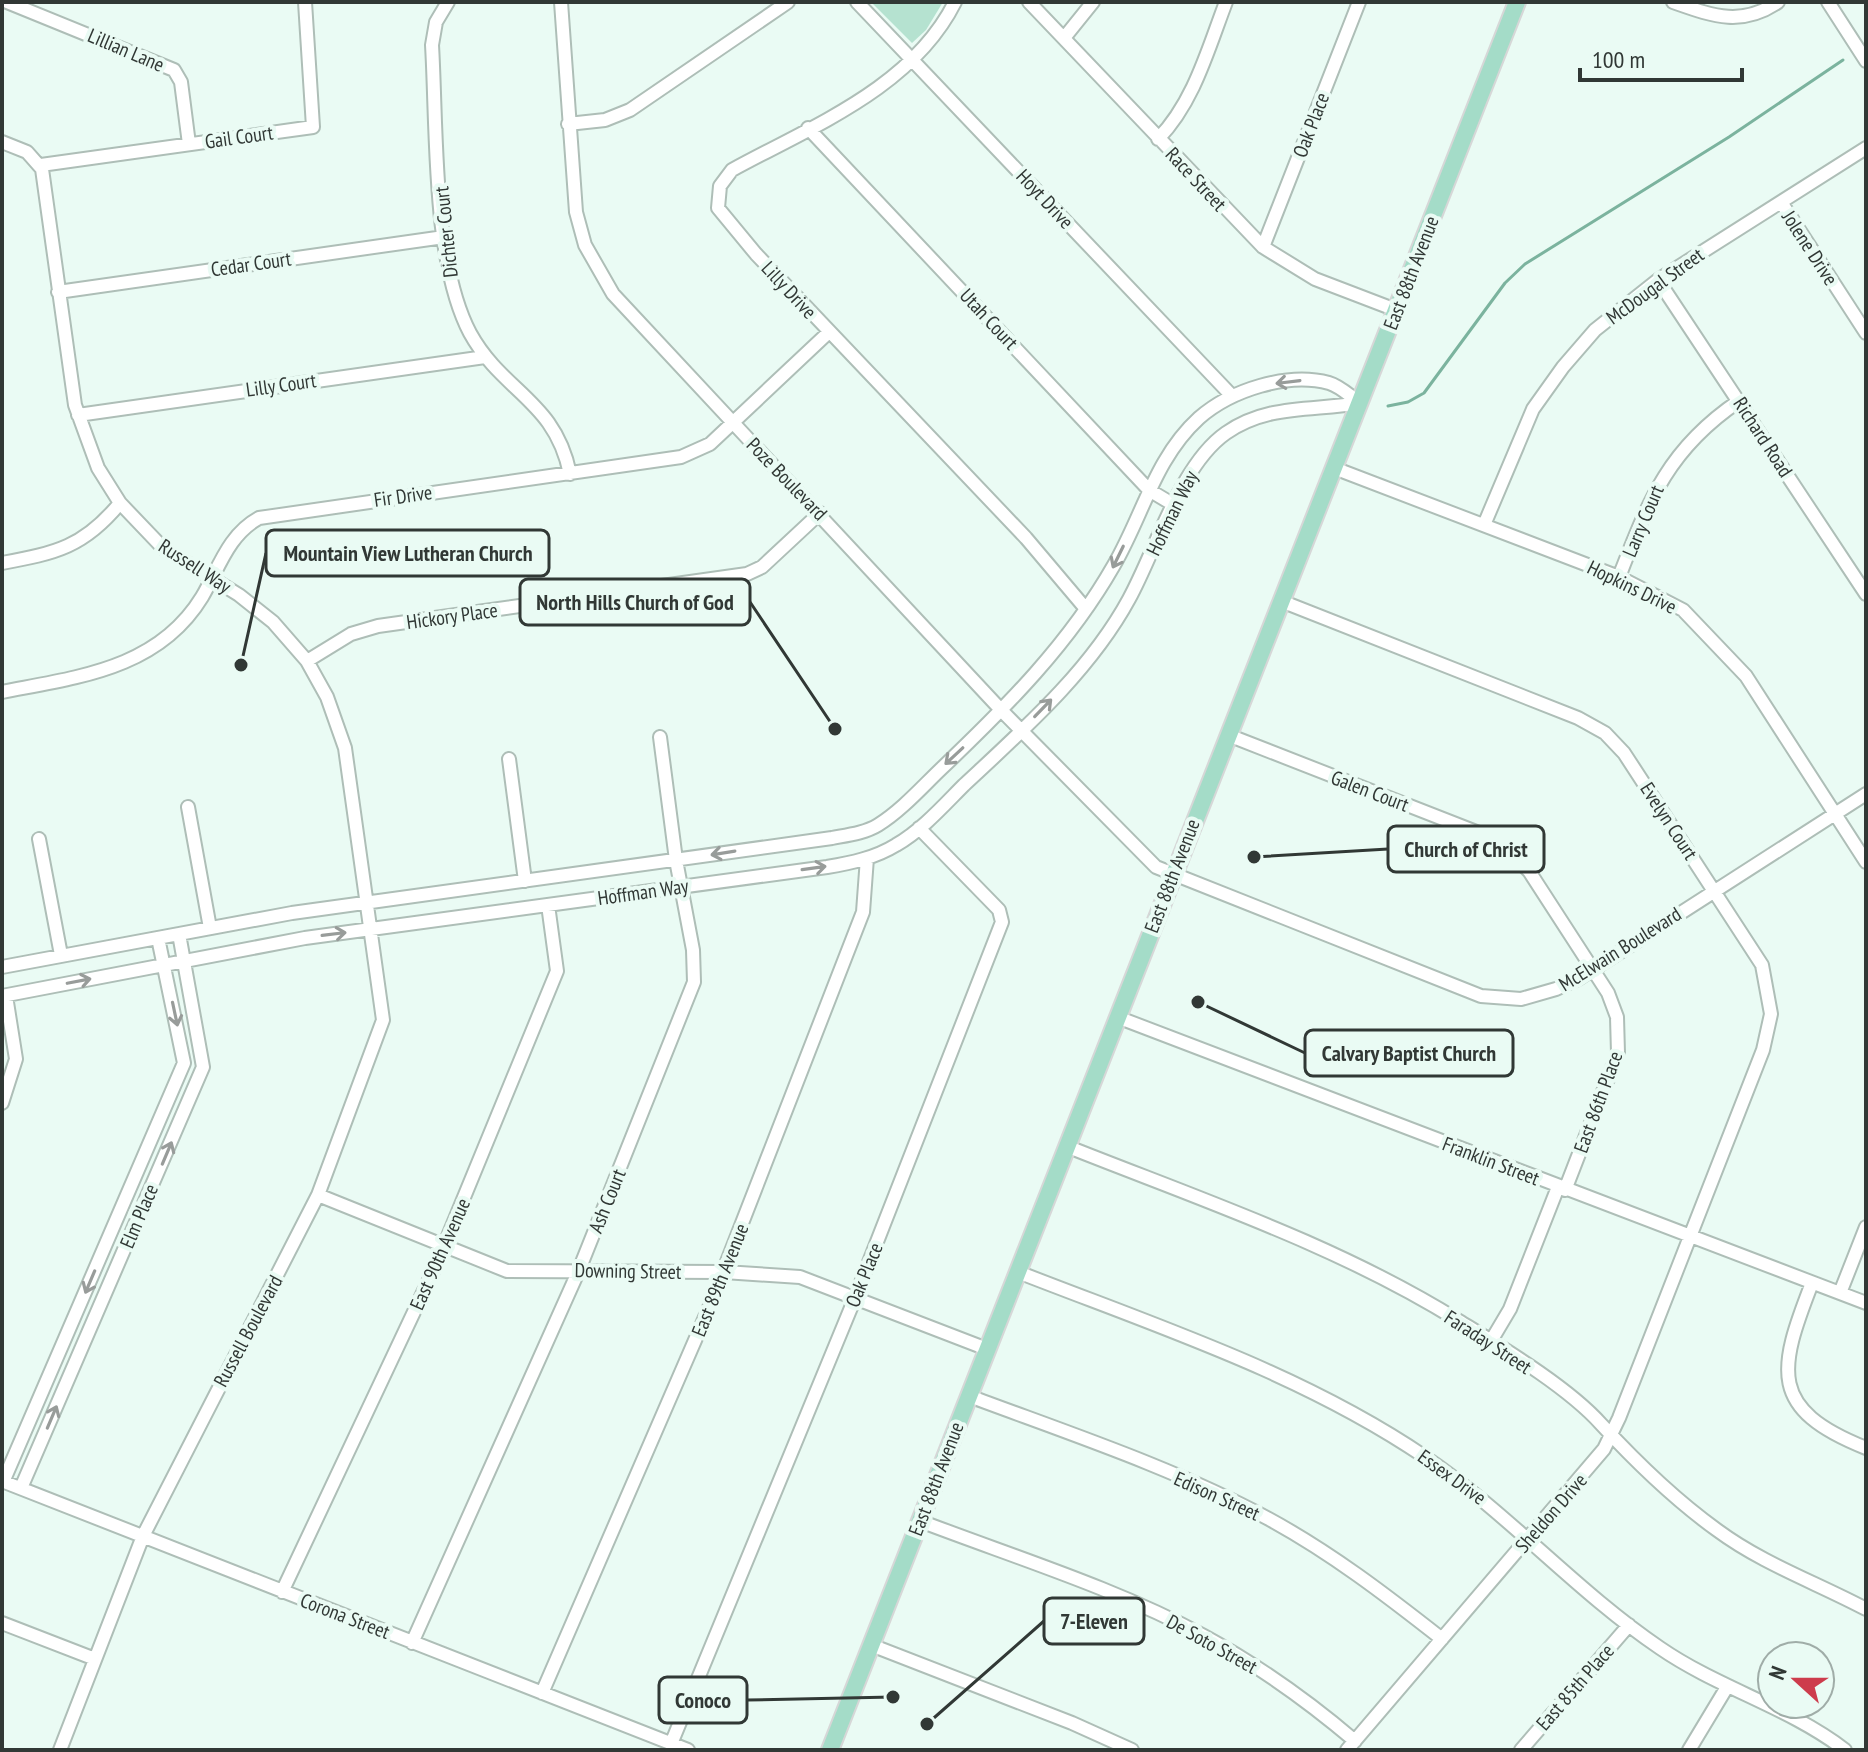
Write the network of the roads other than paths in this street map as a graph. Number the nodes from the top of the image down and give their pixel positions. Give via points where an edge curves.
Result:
1 (7, 2) edge
2 (305, 2) edge
3 (448, 2) edge
4 (561, 2) edge
5 (788, 2) edge
6 (857, 2) edge
7 (955, 2) edge
8 (1029, 2) edge
9 (1093, 2) edge
10 (1226, 2) edge
11 (1359, 2) edge
12 (1517, 2) edge
13 (1673, 2) edge
14 (1778, 2) edge
15 (1828, 2) edge
16 (1064, 38) junction
17 (1864, 58) edge
18 (913, 60) junction
19 (568, 124) junction
20 (808, 128) junction
21 (1158, 139) junction
22 (2, 142) edge
23 (189, 144) junction
24 (1866, 148) edge
25 (41, 165) junction
26 (1781, 202) junction
27 (444, 237) junction
28 (1263, 247) junction
29 (1658, 280) junction
30 (58, 292) junction
31 (1396, 310) junction
32 (829, 332) junction
33 (1866, 333) edge
34 (485, 357) junction
35 (1232, 396) junction
36 (1739, 401) junction
37 (1360, 403) junction
38 (78, 415) junction
39 (733, 423) junction
40 (1334, 468) junction
41 (570, 474) junction
42 (1149, 490) junction
43 (120, 503) junction
44 (1174, 505) junction
45 (820, 513) junction
46 (1484, 525) junction
47 (2, 563) edge
48 (1619, 577) junction
49 (212, 579) junction
50 (1866, 594) edge
51 (1281, 601) junction
52 (1086, 609) junction
53 (307, 661) junction
54 (2, 692) edge
55 (1002, 711) junction
56 (1022, 730) junction
57 (1228, 735) junction
58 (660, 737) dead end
59 (509, 759) dead end
60 (1866, 794) edge
61 (188, 807) dead end
62 (1835, 814) junction
63 (919, 828) junction
64 (39, 839) dead end
65 (867, 858) junction
66 (676, 860) junction
67 (1866, 862) edge
68 (1173, 875) junction
69 (525, 881) junction
70 (683, 886) junction
71 (1714, 890) junction
72 (367, 902) junction
73 (548, 905) junction
74 (210, 928) junction
75 (371, 930) junction
76 (179, 934) junction
77 (158, 938) junction
78 (61, 955) junction
79 (185, 961) junction
80 (164, 965) junction
81 (2, 967) edge
82 (1593, 969) junction
83 (4, 996) edge
84 (1117, 1017) junction
85 (2, 1103) edge
86 (1066, 1146) junction
87 (1562, 1189) junction
88 (318, 1195) junction
89 (1866, 1227) edge
90 (1689, 1236) junction
91 (445, 1246) junction
92 (579, 1270) junction
93 (724, 1272) junction
94 (1018, 1272) junction
95 (1812, 1283) junction
96 (1840, 1293) junction
97 (855, 1298) junction
98 (1866, 1303) edge
99 (1491, 1341) junction
100 (987, 1349) junction
101 (969, 1396) junction
102 (1610, 1437) junction
103 (1866, 1448) edge
104 (2, 1481) edge
105 (21, 1488) junction
106 (920, 1521) junction
107 (143, 1536) junction
108 (1529, 1539) junction
109 (282, 1592) junction
110 (1866, 1609) edge
111 (2, 1623) edge
112 (1629, 1625) junction
113 (1442, 1639) junction
114 (412, 1643) junction
115 (871, 1645) junction
116 (95, 1659) junction
117 (1727, 1687) junction
118 (542, 1693) junction
119 (671, 1744) junction
120 (1351, 1746) edge
121 (60, 1750) edge
122 (688, 1750) edge
123 (830, 1750) edge
124 (1132, 1750) edge
125 (1521, 1750) edge
126 (1689, 1750) edge
127 (1845, 1750) edge

1 - 23 street, Lillian Lane via 174,70 181,82
2 - 23 street, Gail Court via 313,127
3 - 27 street, Dichter Court via 436,22 432,45
4 - 19 street, Poze Boulevard
5 - 19 street via 630,110 605,120
6 - 18 street, Hoyt Drive
7 - 18 street, Lilly Drive
8 - 16 street, Race Street
9 - 16 street
10 - 21 street via 1188,99
11 - 28 street, Oak Place
12 - 31 main road, East 88th Avenue
13 - 14 street via 1734,20
15 - 17 street
16 - 21 street, Race Street
18 - 20 street, Lilly Drive via 870,93
18 - 35 street, Hoyt Drive
19 - 39 street, Poze Boulevard via 578,221 603,279
20 - 32 street, Lilly Drive via 732,170 720,186 717,203 722,217
20 - 42 street, Utah Court
21 - 28 street, Race Street
22 - 25 street via 27,152
23 - 25 street, Gail Court
24 - 26 street, McDougal Street
25 - 30 street, Russell Way
26 - 29 street, McDougal Street
26 - 33 street, Jolene Drive
27 - 30 street, Cedar Court
27 - 34 street, Dichter Court via 458,307
28 - 31 street, Race Street via 1315,279
29 - 36 street, Richard Road
29 - 46 street, McDougal Street via 1595,330 1553,380 1521,434
30 - 38 street, Russell Way
31 - 37 main road, East 88th Avenue
32 - 39 street, Fir Drive
32 - 52 street, Lilly Drive via 1026,538
34 - 38 street, Lilly Court
34 - 41 street, Dichter Court via 550,420
37 -> 35 street, Hoffman Way via 1333,384 1315,381 1265,385
35 - 42 street, Hoffman Way via 1185,432
36 - 48 street, Larry Court via 1697,433 1669,466
36 - 50 street, Richard Road
37 - 40 main road, East 88th Avenue
37 - 44 street, Hoffman Way via 1287,409 1242,424 1205,452
38 - 43 street, Russell Way via 98,468
39 - 41 street, Fir Drive via 689,455
39 - 45 street, Poze Boulevard
40 - 46 street, Hopkins Drive
40 - 51 main road, East 88th Avenue
41 - 49 street, Fir Drive via 272,514 237,534
42 - 44 street, Utah Court
42 -> 52 street, Hoffman Way via 1116,562
43 - 47 street via 102,525 70,547
43 - 49 street, Russell Way via 163,548
56 -> 44 street, Hoffman Way via 1111,630
45 - 53 street, Hickory Place via 762,567 747,574 367,629
45 - 55 street, Poze Boulevard
46 - 48 street, Hopkins Drive
48 - 62 street, Hopkins Drive via 1683,610 1732,658
49 - 53 street, Russell Way via 273,622
49 - 54 street, Fir Drive via 174,632 144,654 106,671
51 - 57 main road, East 88th Avenue
51 - 71 street, Evelyn Court via 1591,724 1624,753
52 - 55 street, Hoffman Way
53 - 72 street, Russell Way via 345,748
55 - 56 street, Poze Boulevard
55 -> 66 street, Hoffman Way via 877,826 832,838
56 - 63 street, Hoffman Way
56 - 68 street, Poze Boulevard via 1136,848
57 - 68 main road, East 88th Avenue
57 - 82 street, Galen Court via 1498,843 1529,871
58 - 66 street, Ash Court
59 - 69 street
60 - 62 street, McElwain Boulevard
61 - 74 street
62 - 67 street, Hopkins Drive
62 - 71 street, McElwain Boulevard
63 - 65 street, Hoffman Way
63 - 97 street, Oak Place via 999,910 1002,922
64 - 78 street
70 -> 65 street, Hoffman Way
65 - 93 street, East 89th Avenue via 863,912
66 - 69 street, Hoffman Way
66 - 70 street, Ash Court
68 - 82 street, McElwain Boulevard via 1481,996 1521,999
68 - 84 main road, East 88th Avenue
69 - 72 street, Hoffman Way
70 - 73 street, Hoffman Way
70 - 92 street, Ash Court via 694,982
71 - 82 street, McElwain Boulevard
71 - 90 street, Evelyn Court via 1762,965 1771,1014 1763,1050
72 - 74 street, Hoffman Way
72 - 75 street, Russell Boulevard
73 - 75 street, Hoffman Way
73 - 91 street, East 90th Avenue via 557,971
74 - 76 street, Hoffman Way
79 -> 75 street, Hoffman Way
75 - 88 street, Russell Boulevard via 381,1030
76 - 77 street, Hoffman Way
76 - 79 street, Elm Place
77 - 78 street, Hoffman Way
77 - 80 street, Elm Place
78 - 81 street, Hoffman Way
79 - 80 street, Hoffman Way
105 -> 79 street, Elm Place via 203,1067
83 -> 80 street, Hoffman Way
80 -> 104 street, Elm Place via 184,1063
82 - 87 street, East 86th Place via 1611,1001 1619,1039 1609,1078
83 - 85 street via 16,1059
84 - 86 main road, East 88th Avenue
84 - 87 street, Franklin Street
86 - 94 main road, East 88th Avenue
86 - 99 street, Faraday Street via 1351,1262
87 - 90 street, Franklin Street
87 - 99 street, East 86th Place
88 - 91 street, Downing Street
88 - 107 street, Russell Boulevard
89 - 96 street
90 - 95 street, Franklin Street
90 - 102 street, Sheldon Drive
91 - 92 street, Downing Street via 507,1271
91 - 109 street, East 90th Avenue
92 - 93 street, Downing Street
92 - 114 street, Ash Court
93 - 97 street, Downing Street via 800,1277
93 - 118 street, East 89th Avenue
94 - 100 main road, East 88th Avenue
94 - 108 street, Essex Drive via 1276,1373 1319,1395 1423,1456
95 - 96 street, Franklin Street
95 - 103 street via 1790,1339 1790,1384 1800,1407 1822,1430
96 - 98 street, Franklin Street
97 - 100 street, Downing Street
97 - 119 street, Oak Place
99 - 102 street, Faraday Street via 1552,1384
100 - 101 main road, East 88th Avenue
101 - 106 main road, East 88th Avenue
101 - 113 street, Edison Street via 1255,1512 1334,1558
102 - 108 street, Sheldon Drive
102 - 110 street, Faraday Street via 1739,1545
104 - 105 street, Corona Street
105 - 107 street, Corona Street
106 - 115 main road, East 88th Avenue
106 - 120 street, De Soto Street via 1202,1635 1286,1686
107 - 109 street, Corona Street
107 - 116 street, Russell Boulevard
108 - 112 street, Essex Drive
108 - 113 street, Sheldon Drive
109 - 114 street, Corona Street
111 - 116 street
112 - 117 street, Essex Drive
112 - 125 street, East 85th Place
113 - 120 street, Sheldon Drive
114 - 118 street, Corona Street
115 - 123 main road, East 88th Avenue
115 - 124 street
116 - 121 street, Russell Boulevard
117 - 126 street
117 - 127 street, Essex Drive via 1802,1721
118 - 119 street, Corona Street
119 - 122 street, Corona Street

